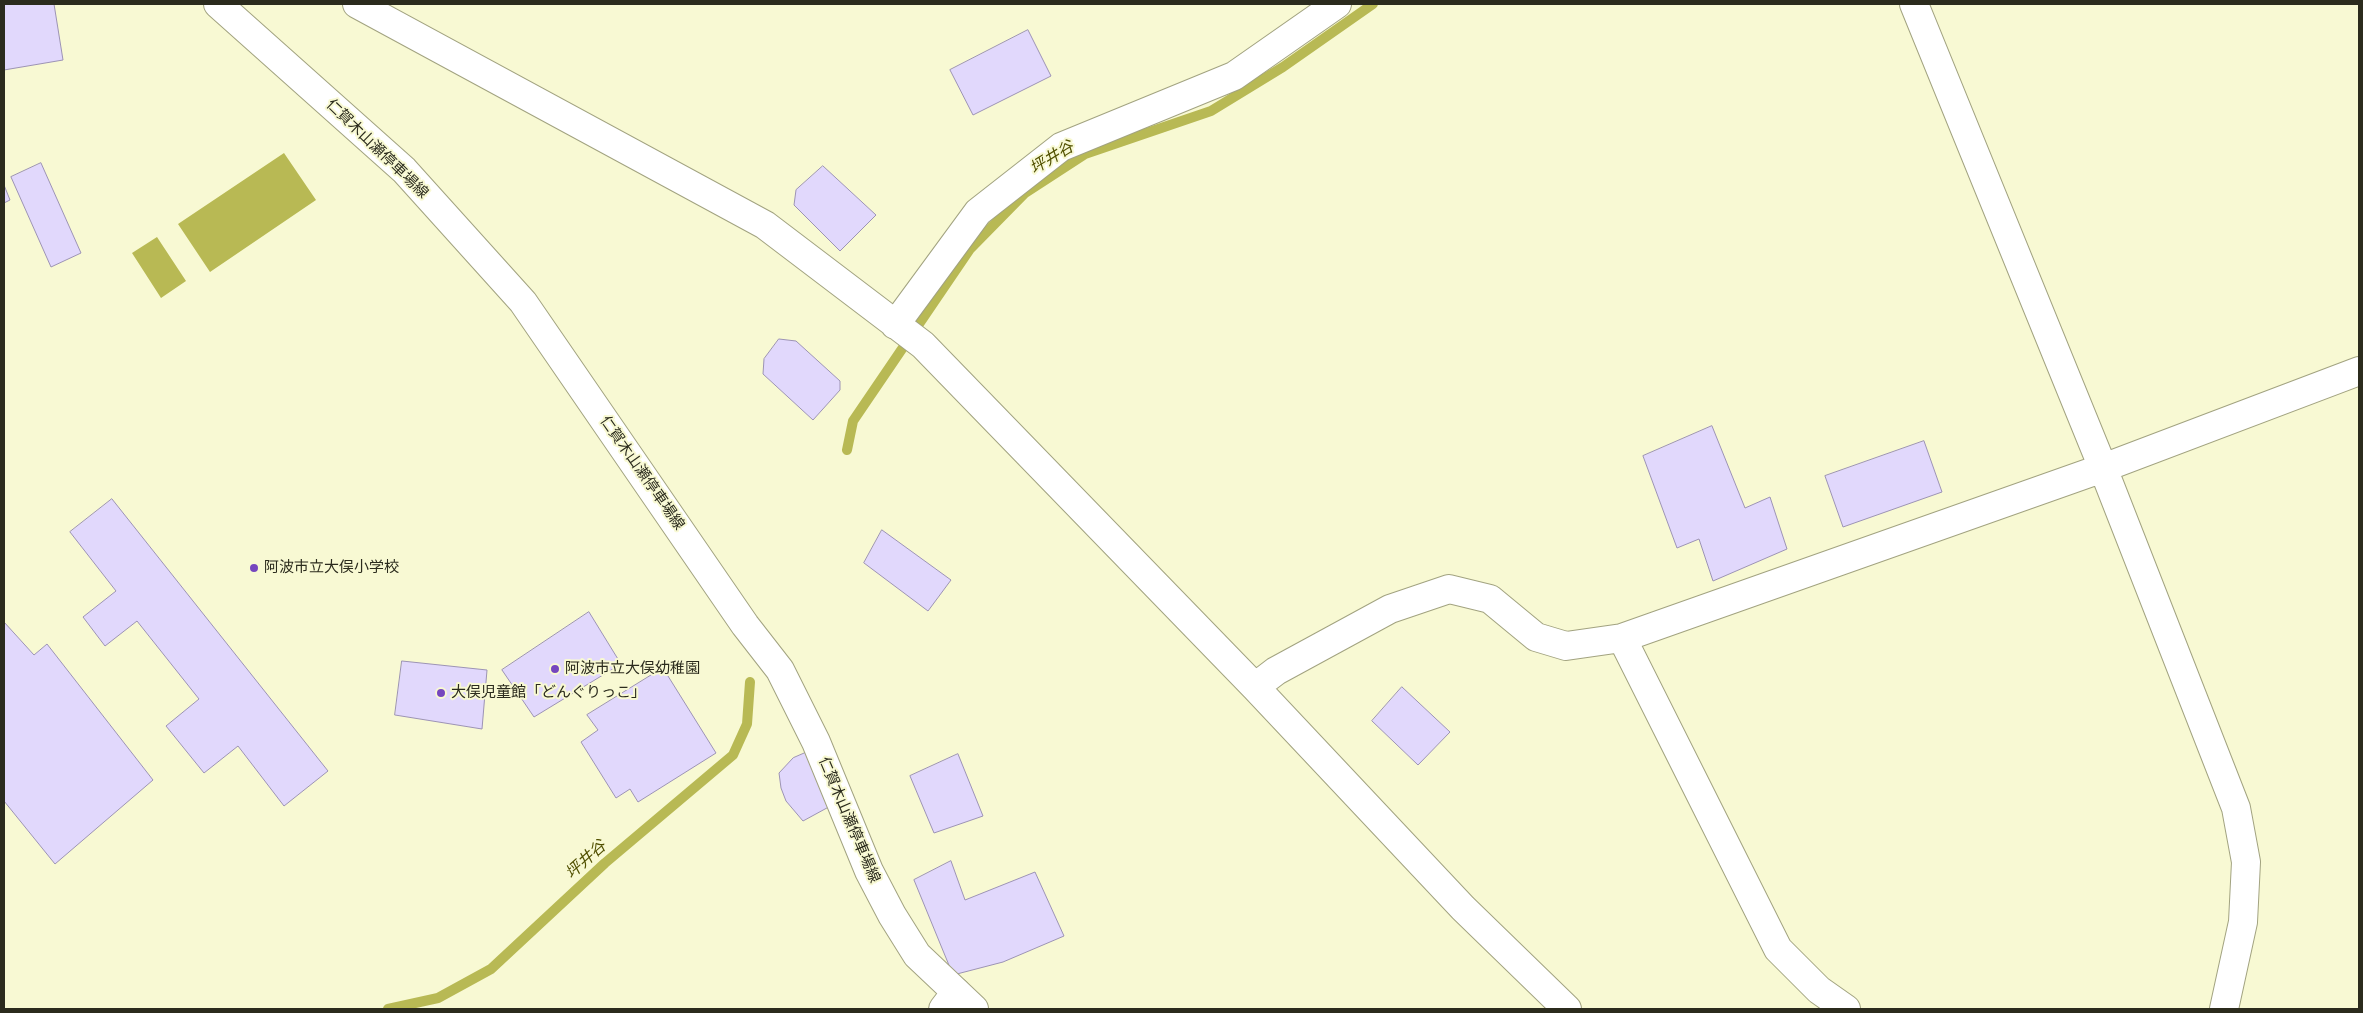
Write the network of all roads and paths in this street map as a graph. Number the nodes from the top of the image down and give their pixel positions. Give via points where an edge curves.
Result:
1 (218, 4) edge
2 (357, 4) edge
3 (1337, 4) edge
4 (1914, 4) edge
5 (909, 335) junction
6 (2359, 371) edge
7 (2103, 468) junction
8 (1622, 638) junction
9 (1256, 687) junction
10 (958, 1004) edge
11 (1567, 1009) edge
12 (1846, 1009) edge
13 (2224, 1009) edge

1 - 10 street, 仁賀木山瀬停車場線 via 404,170 523,302 745,626 780,670 816,742 869,871 892,915 917,955
2 - 5 street via 765,225
3 - 5 street via 1234,76 1062,147 978,212
4 - 7 street
5 - 9 street
6 - 7 street
7 - 8 street
7 - 13 street via 2236,808 2246,862 2243,922
8 - 9 street via 1566,646 1536,637 1490,599 1449,590 1390,609 1276,671
8 - 12 street via 1778,949 1819,990
9 - 11 street via 1463,908

